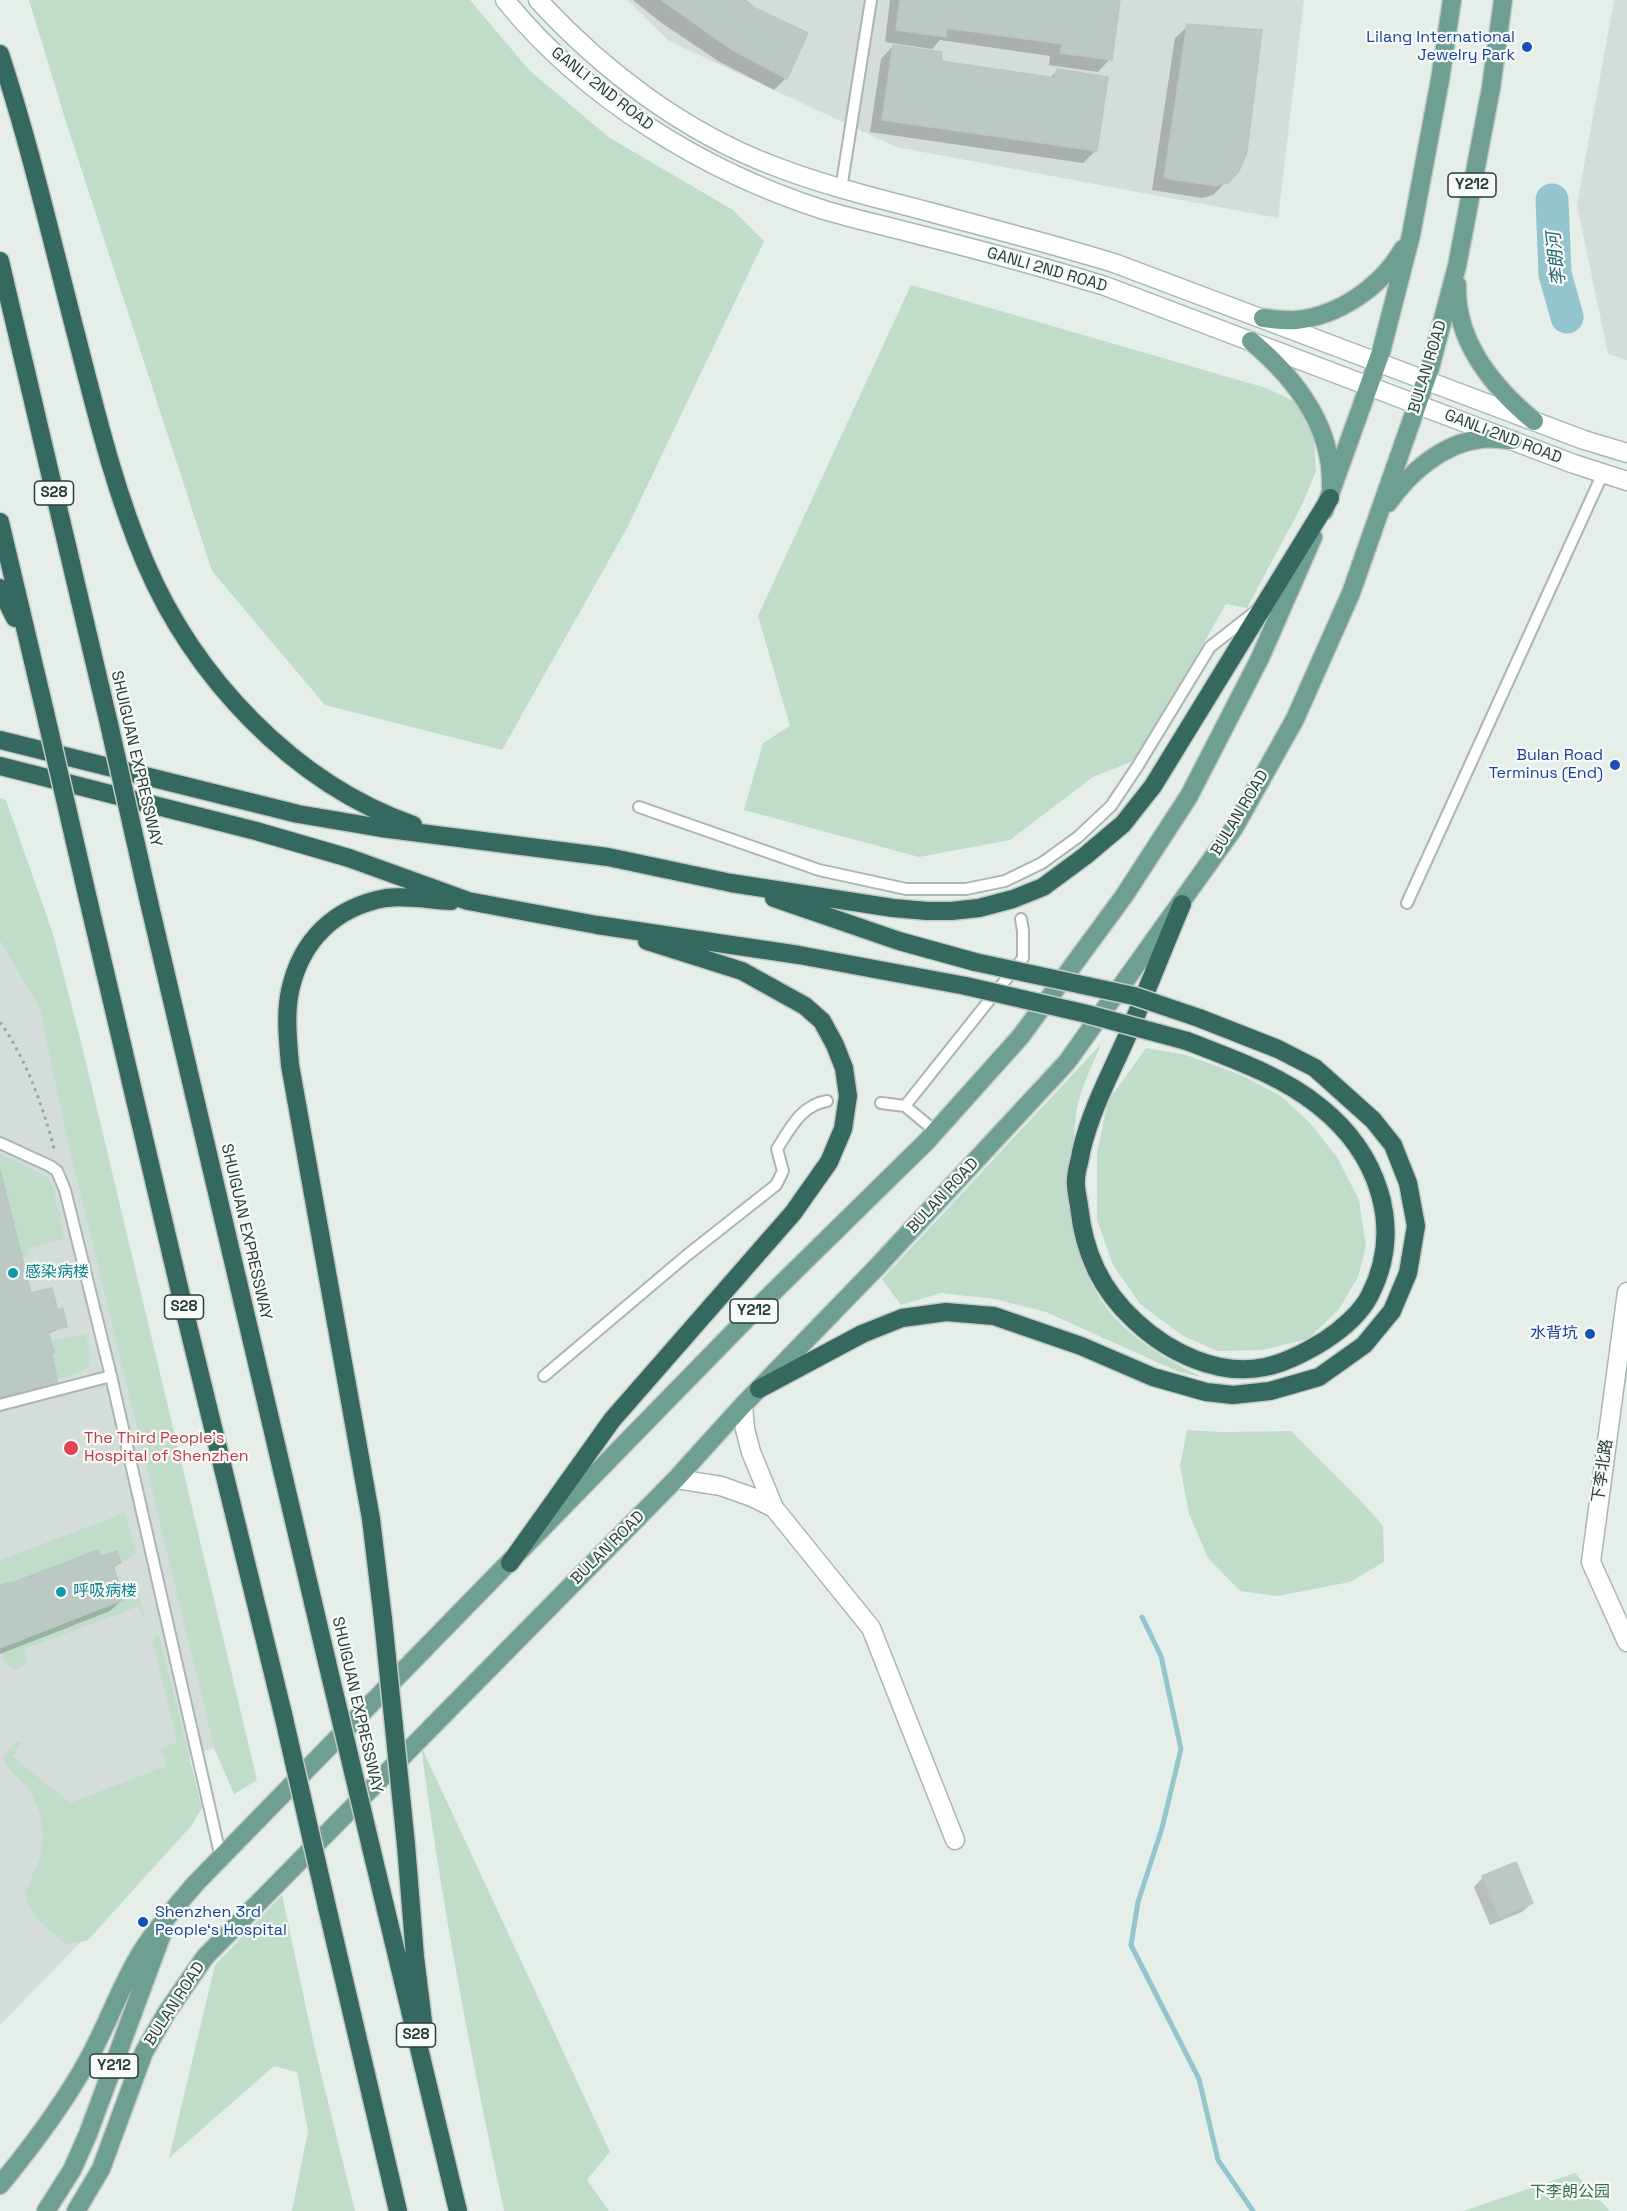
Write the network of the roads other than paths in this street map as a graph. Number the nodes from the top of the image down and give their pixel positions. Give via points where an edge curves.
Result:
1 (505, 0) edge
2 (538, 0) edge
3 (871, 0) edge
4 (1452, 0) edge
5 (1503, 0) edge
6 (0, 54) edge
7 (841, 189) junction
8 (1411, 235) junction
9 (0, 261) edge
10 (1457, 266) junction
11 (1263, 318) junction
12 (1251, 341) junction
13 (1378, 362) junction
14 (1426, 380) junction
15 (1370, 387) junction
16 (1418, 405) junction
17 (1534, 421) junction
18 (1513, 440) junction
19 (1627, 453) edge
20 (1603, 473) junction
21 (1627, 481) edge
22 (1330, 498) junction
23 (1379, 514) junction
24 (0, 522) edge
25 (0, 588) edge
26 (1263, 606) junction
27 (29, 648) junction
28 (0, 740) edge
29 (0, 766) edge
30 (639, 807) dead end
31 (464, 839) junction
32 (731, 883) junction
33 (468, 901) junction
34 (1407, 903) dead end
35 (1182, 904) junction
36 (1021, 919) dead end
37 (597, 925) junction
38 (827, 1101) dead end
39 (881, 1103) dead end
40 (905, 1106) junction
41 (935, 1131) junction
42 (0, 1143) edge
43 (1627, 1292) edge
44 (111, 1376) junction
45 (544, 1376) dead end
46 (759, 1389) junction
47 (0, 1405) edge
48 (743, 1405) junction
49 (676, 1479) junction
50 (774, 1508) junction
51 (510, 1563) junction
52 (1627, 1642) edge
53 (955, 1840) dead end
54 (221, 1858) junction
55 (169, 1915) junction
56 (435, 2116) junction
57 (0, 2185) edge
58 (46, 2211) edge
59 (76, 2211) edge
60 (398, 2211) edge
61 (458, 2211) edge

1 - 12 main road, GANLI 2ND ROAD via 549,48 645,124 693,154 763,188 825,210 1049,268
2 - 7 main road, GANLI 2ND ROAD via 606,66 708,136 772,166
3 - 7 lane
4 - 8 main road, BULAN ROAD / Y212
5 - 10 main road, BULAN ROAD / Y212 via 1491,88
6 - 31 highway via 30,154 112,473 146,564 188,642 248,715 278,746 314,773 387,816
7 - 11 main road, GANLI 2ND ROAD via 1114,263
8 - 11 main road via 1375,284 1349,303 1322,315 1295,320
8 - 13 main road, BULAN ROAD / Y212
9 - 56 highway, SHUIGUAN EXPRESSWAY / S28, bridge
10 - 14 main road, BULAN ROAD / Y212
10 - 17 main road via 1456,298 1472,351 1509,401
11 - 13 main road, GANLI 2ND ROAD
12 - 15 main road, GANLI 2ND ROAD
12 - 22 main road via 1293,382 1311,410 1331,468
13 - 14 main road, GANLI 2ND ROAD
13 - 15 main road, BULAN ROAD / Y212
14 - 16 main road, BULAN ROAD / Y212
14 - 17 main road, GANLI 2ND ROAD
15 - 16 main road, GANLI 2ND ROAD
15 - 22 main road, BULAN ROAD / Y212
16 - 18 main road, GANLI 2ND ROAD
16 - 23 main road, BULAN ROAD / Y212
17 - 19 main road, GANLI 2ND ROAD
18 - 20 main road, GANLI 2ND ROAD
18 - 23 main road via 1482,438 1461,442 1442,452 1399,488
20 - 21 main road, GANLI 2ND ROAD
20 - 34 lane
22 - 26 highway
22 - 41 main road, BULAN ROAD / Y212 via 1260,658 1190,796 1124,896 1021,1036
23 - 35 main road, BULAN ROAD / Y212 via 1351,593 1295,719 1234,828
24 - 27 highway, S28
25 - 27 highway
26 - 30 lane via 1210,647 1111,806 1078,837 1006,884 906,890 819,870
26 - 32 highway via 1175,750 1123,824 1043,887 979,908 927,911
27 - 60 highway, S28, bridge via 284,1714
28 - 31 highway via 298,814
29 - 33 highway via 256,831 349,858
31 - 32 highway via 608,858
32 - 46 highway, bridge via 975,962 1134,996 1278,1049 1315,1068 1373,1120 1393,1145 1408,1183 1416,1226 1408,1273 1392,1311 1364,1345 1319,1377 1270,1391 1233,1395 1206,1392 1153,1377 1081,1346 994,1316 946,1312 902,1318 862,1334
33 - 37 highway
33 - 56 highway, bridge via 389,898 361,904 335,917 317,934 301,960 290,991 287,1025 290,1065 370,1519
35 - 37 highway, bridge via 1125,1042 1106,1079 1086,1131 1076,1179 1081,1223 1093,1267 1119,1306 1152,1337 1192,1359 1224,1368 1264,1368 1304,1354 1340,1330 1369,1298 1382,1266 1387,1228 1377,1180 1356,1142 1321,1107 1281,1079 1187,1041 1087,1014 966,986
35 - 46 main road, BULAN ROAD / Y212 via 1067,1062
36 - 40 lane via 1023,958
37 - 51 highway via 742,971 805,1005 822,1021 836,1045 848,1096 843,1129 829,1162 793,1213 612,1420
38 - 45 lane via 808,1107 792,1124 777,1149 783,1171 776,1185
39 - 40 lane
40 - 41 lane
41 - 51 main road, BULAN ROAD / Y212
42 - 44 lane via 50,1166 61,1179
43 - 52 main road, 下李北路 via 1591,1562
44 - 47 lane
44 - 54 lane
46 - 48 main road, BULAN ROAD / Y212
48 - 49 main road, BULAN ROAD / Y212
48 - 50 main road via 751,1452
49 - 50 main road via 721,1486
49 - 59 main road, BULAN ROAD / Y212 via 205,1957 166,2012 144,2052 101,2169
50 - 53 main road via 871,1628
51 - 54 main road, BULAN ROAD / Y212
54 - 55 main road, BULAN ROAD / Y212
55 - 57 main road, BULAN ROAD / Y212 via 142,1951 68,2093
55 - 58 main road, BULAN ROAD / Y212 via 88,2134 72,2170
56 - 61 highway, SHUIGUAN EXPRESSWAY / S28

